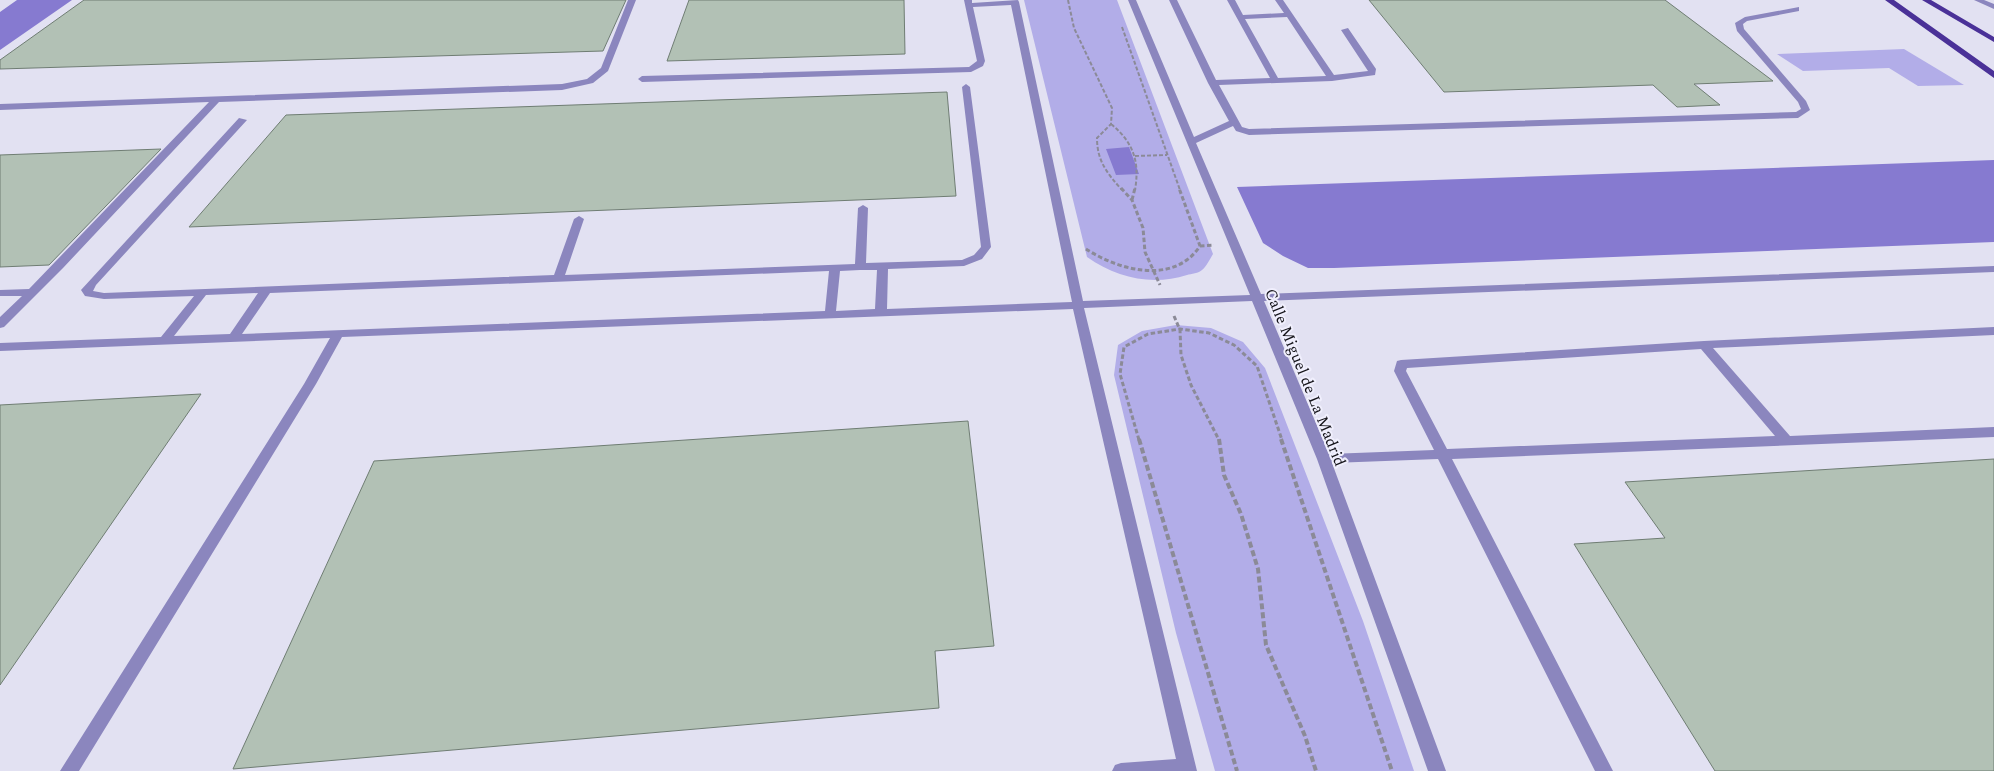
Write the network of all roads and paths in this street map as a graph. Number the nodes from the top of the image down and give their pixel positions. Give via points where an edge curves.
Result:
1 (632, 0) edge
2 (1068, 0) edge
3 (1132, 0) edge
4 (1173, 0) edge
5 (1231, 0) edge
6 (1279, 0) edge
7 (1889, 0) edge
8 (1926, 0) edge
9 (1978, 0) edge
10 (1015, 1) edge
11 (969, 2) edge
12 (1994, 7) edge
13 (1796, 9) dead end
14 (1289, 15) junction
15 (1240, 16) junction
16 (1119, 18) dead end
17 (1345, 30) dead end
18 (1994, 40) edge
19 (1994, 75) edge
20 (1332, 78) junction
21 (642, 79) dead end
22 (1275, 80) junction
23 (1212, 82) junction
24 (966, 87) dead end
25 (216, 100) junction
26 (0, 107) edge
27 (242, 120) dead end
28 (1234, 122) junction
29 (1111, 124) junction
30 (1192, 141) junction
31 (1167, 155) junction
32 (1135, 156) junction
33 (1132, 200) junction
34 (862, 208) dead end
35 (579, 219) dead end
36 (1086, 249) dead end
37 (883, 266) junction
38 (860, 267) junction
39 (835, 268) junction
40 (1994, 269) edge
41 (1154, 270) junction
42 (558, 278) junction
43 (266, 290) junction
44 (33, 292) junction
45 (203, 292) junction
46 (0, 293) edge
47 (1256, 298) junction
48 (1166, 301) junction
49 (1078, 305) junction
50 (881, 312) junction
51 (830, 314) junction
52 (0, 324) edge
53 (1180, 330) junction
54 (1994, 331) edge
55 (338, 334) junction
56 (233, 338) junction
57 (166, 340) junction
58 (1704, 345) junction
59 (0, 347) edge
60 (1994, 432) edge
61 (1786, 440) junction
62 (1441, 453) junction
63 (1324, 459) junction
64 (1188, 768) edge
65 (69, 771) edge
66 (1121, 771) edge
67 (1237, 771) edge
68 (1316, 771) edge
69 (1392, 771) edge
70 (1437, 771) edge
71 (1604, 771) edge

1 - 25 street via 605,68 590,81 580,84
2 - 29 path via 1074,28 1112,108
3 - 30 street, Calle Miguel de La Madrid
4 - 23 street
5 - 15 street
6 - 14 street
7 - 19 main road
8 - 18 main road
9 - 12 street
10 - 11 street
10 - 49 street
11 - 21 street via 980,60 980,64 971,69
13 - 28 street via 1739,23 1740,29 1802,101 1806,110 1798,115 1249,132
14 - 15 street
14 - 20 street
15 - 22 street
16 - 31 path
17 - 20 street via 1372,73
20 - 22 street
22 - 23 street
23 - 28 street
24 - 37 street via 986,247 978,257 964,263
25 - 26 street
25 - 44 street
27 - 45 street via 87,292 104,296
28 - 30 street
29 - 32 path via 1123,133
29 - 33 path via 1097,138 1097,152 1104,170
30 - 47 street, Calle Miguel de La Madrid
31 - 32 path
31 - 41 path via 1200,246 1197,255 1189,262
32 - 33 path via 1139,168
33 - 41 path via 1143,228 1145,252
34 - 38 street
35 - 42 street
36 - 41 path via 1113,264
37 - 38 street
37 - 50 street
38 - 39 street
39 - 42 street
39 - 51 street
40 - 47 street
41 - 48 path
42 - 43 street
43 - 45 street
43 - 56 street
44 - 46 street
44 - 52 street
45 - 57 street
47 - 48 street
47 - 63 street, Calle Miguel de La Madrid
48 - 49 street
48 - 53 path
49 - 50 street
49 - 64 street
50 - 51 street
51 - 55 street
53 - 67 path via 1147,334 1124,348 1120,374
53 - 68 path via 1181,355 1191,384 1220,441 1224,476 1241,514 1258,569 1266,645 1305,736
53 - 69 path via 1208,332 1230,340 1258,366
54 - 58 street
55 - 56 street
55 - 65 street
56 - 57 street
57 - 59 street
58 - 61 street
58 - 62 street via 1401,364 1400,371
60 - 61 street
61 - 62 street
62 - 63 street
62 - 71 street
63 - 70 street, Calle Miguel de La Madrid
64 - 66 street

